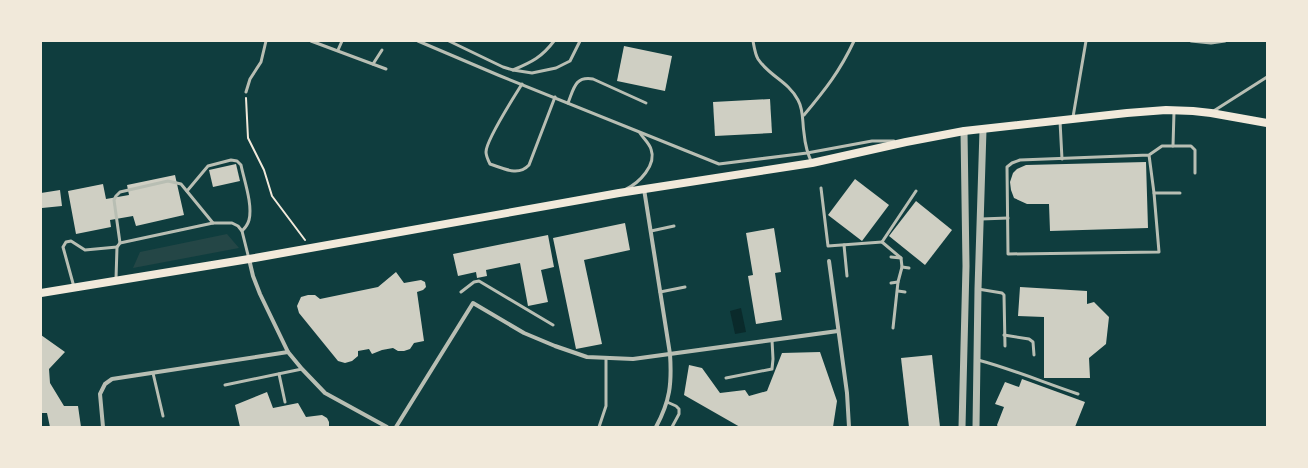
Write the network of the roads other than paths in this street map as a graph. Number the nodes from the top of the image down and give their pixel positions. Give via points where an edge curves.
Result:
1 (266, 41) edge
2 (311, 41) edge
3 (342, 41) edge
4 (418, 41) edge
5 (449, 41) edge
6 (554, 41) edge
7 (580, 41) edge
8 (753, 41) edge
9 (854, 41) edge
10 (1086, 41) edge
11 (1191, 41) edge
12 (1225, 41) edge
13 (338, 50) junction
14 (382, 50) dead end
15 (373, 64) junction
16 (386, 69) dead end
17 (513, 70) junction
18 (1267, 77) edge
19 (522, 84) junction
20 (246, 92) road end
21 (555, 97) junction
22 (568, 103) junction
23 (646, 103) dead end
24 (1174, 110) junction
25 (1211, 113) junction
26 (804, 115) junction
27 (1073, 119) junction
28 (1060, 120) junction
29 (1267, 123) edge
30 (983, 130) junction
31 (964, 131) junction
32 (640, 133) junction
33 (906, 142) junction
34 (1173, 146) junction
35 (807, 152) junction
36 (1149, 155) junction
37 (1062, 159) junction
38 (812, 163) junction
39 (1195, 173) dead end
40 (820, 188) dead end
41 (644, 189) junction
42 (916, 191) dead end
43 (187, 192) junction
44 (619, 193) junction
45 (1154, 193) junction
46 (1180, 193) dead end
47 (1008, 218) junction
48 (980, 219) junction
49 (213, 223) junction
50 (674, 226) dead end
51 (242, 231) junction
52 (651, 231) junction
53 (882, 242) junction
54 (120, 243) junction
55 (844, 245) junction
56 (117, 247) junction
57 (891, 257) dead end
58 (901, 258) junction
59 (249, 259) junction
60 (829, 261) dead end
61 (902, 267) junction
62 (909, 268) dead end
63 (846, 276) dead end
64 (116, 280) junction
65 (898, 282) junction
66 (891, 283) dead end
67 (74, 287) junction
68 (685, 287) dead end
69 (978, 289) junction
70 (898, 291) junction
71 (461, 292) dead end
72 (660, 292) junction
73 (905, 292) dead end
74 (41, 293) edge
75 (553, 325) dead end
76 (892, 328) dead end
77 (838, 331) junction
78 (1004, 334) junction
79 (772, 340) junction
80 (1005, 346) dead end
81 (288, 352) junction
82 (670, 354) junction
83 (1034, 355) dead end
84 (606, 358) junction
85 (976, 360) junction
86 (302, 369) junction
87 (153, 373) junction
88 (279, 374) junction
89 (726, 378) dead end
90 (225, 385) dead end
91 (1078, 394) dead end
92 (285, 402) dead end
93 (667, 402) junction
94 (163, 416) dead end
95 (103, 427) edge
96 (387, 427) edge
97 (396, 427) edge
98 (599, 427) edge
99 (656, 427) edge
100 (672, 427) edge
101 (849, 427) edge
102 (962, 427) edge
103 (976, 427) edge

1 - 20 lane via 261,62 250,79
2 - 13 lane
3 - 13 lane
4 - 19 lane
5 - 17 lane
6 - 17 lane via 534,62
7 - 17 lane via 570,61 556,68 532,73
8 - 26 lane via 757,58 793,92
9 - 26 lane via 839,70
10 - 27 lane
11 - 12 lane
13 - 15 lane
14 - 15 lane
15 - 16 lane
18 - 25 lane
19 - 21 lane
19 - 21 lane via 489,140 486,151 490,164 518,172 525,170
21 - 22 lane
22 - 23 lane via 577,82 585,78 593,79
22 - 32 lane
24 - 25 main road
24 - 27 main road
24 - 34 lane
25 - 29 main road
26 - 35 lane
27 - 28 main road
28 - 30 main road
28 - 37 lane
30 - 31 main road
30 - 48 street
31 - 33 main road
31 - 102 street via 966,266
32 - 35 lane via 719,164
32 - 44 lane via 651,149 652,160 645,174 633,186
33 - 35 lane via 872,141
33 - 38 main road
34 - 36 lane via 1162,146
34 - 39 lane via 1193,147
35 - 38 lane
36 - 37 lane
36 - 45 lane
37 - 47 lane via 1020,160 1007,167
38 - 41 main road
40 - 55 lane via 828,246
41 - 44 main road
41 - 52 street
42 - 53 lane
43 - 49 lane
43 - 51 lane via 208,166 221,161 237,161 250,212 249,221
43 - 54 lane via 181,184 168,181 120,192 114,200
44 - 59 main road
45 - 46 lane
45 - 47 lane via 1159,252 1008,254
47 - 48 lane
48 - 69 street
49 - 51 lane via 232,223
49 - 54 lane
50 - 52 lane
51 - 59 lane
52 - 72 street
53 - 55 lane
53 - 58 lane
54 - 56 lane
55 - 63 lane
56 - 64 lane
56 - 67 lane via 85,250 70,241 66,242 63,247
57 - 58 lane
58 - 61 lane
59 - 64 main road
59 - 81 street via 260,294
60 - 77 street
61 - 62 lane
61 - 65 lane
64 - 67 main road
65 - 66 lane
65 - 70 lane
67 - 74 main road
68 - 72 lane
69 - 78 lane via 1004,295
69 - 85 street
70 - 73 lane
70 - 76 lane
71 - 75 lane via 478,281
72 - 82 street
77 - 79 street
77 - 101 street
78 - 80 lane
78 - 83 lane via 1029,339 1033,342
79 - 82 street
79 - 89 lane via 772,369
81 - 86 street
81 - 87 street
82 - 84 street via 633,359
82 - 93 street via 670,392
84 - 97 street via 587,357 555,346 524,333 473,303
84 - 98 lane via 606,406
85 - 91 lane
85 - 103 street
86 - 88 lane
86 - 96 street via 325,393
87 - 94 lane
87 - 95 street via 112,379 105,384 100,394
88 - 90 lane
88 - 92 lane
93 - 99 street
93 - 100 lane via 679,409

